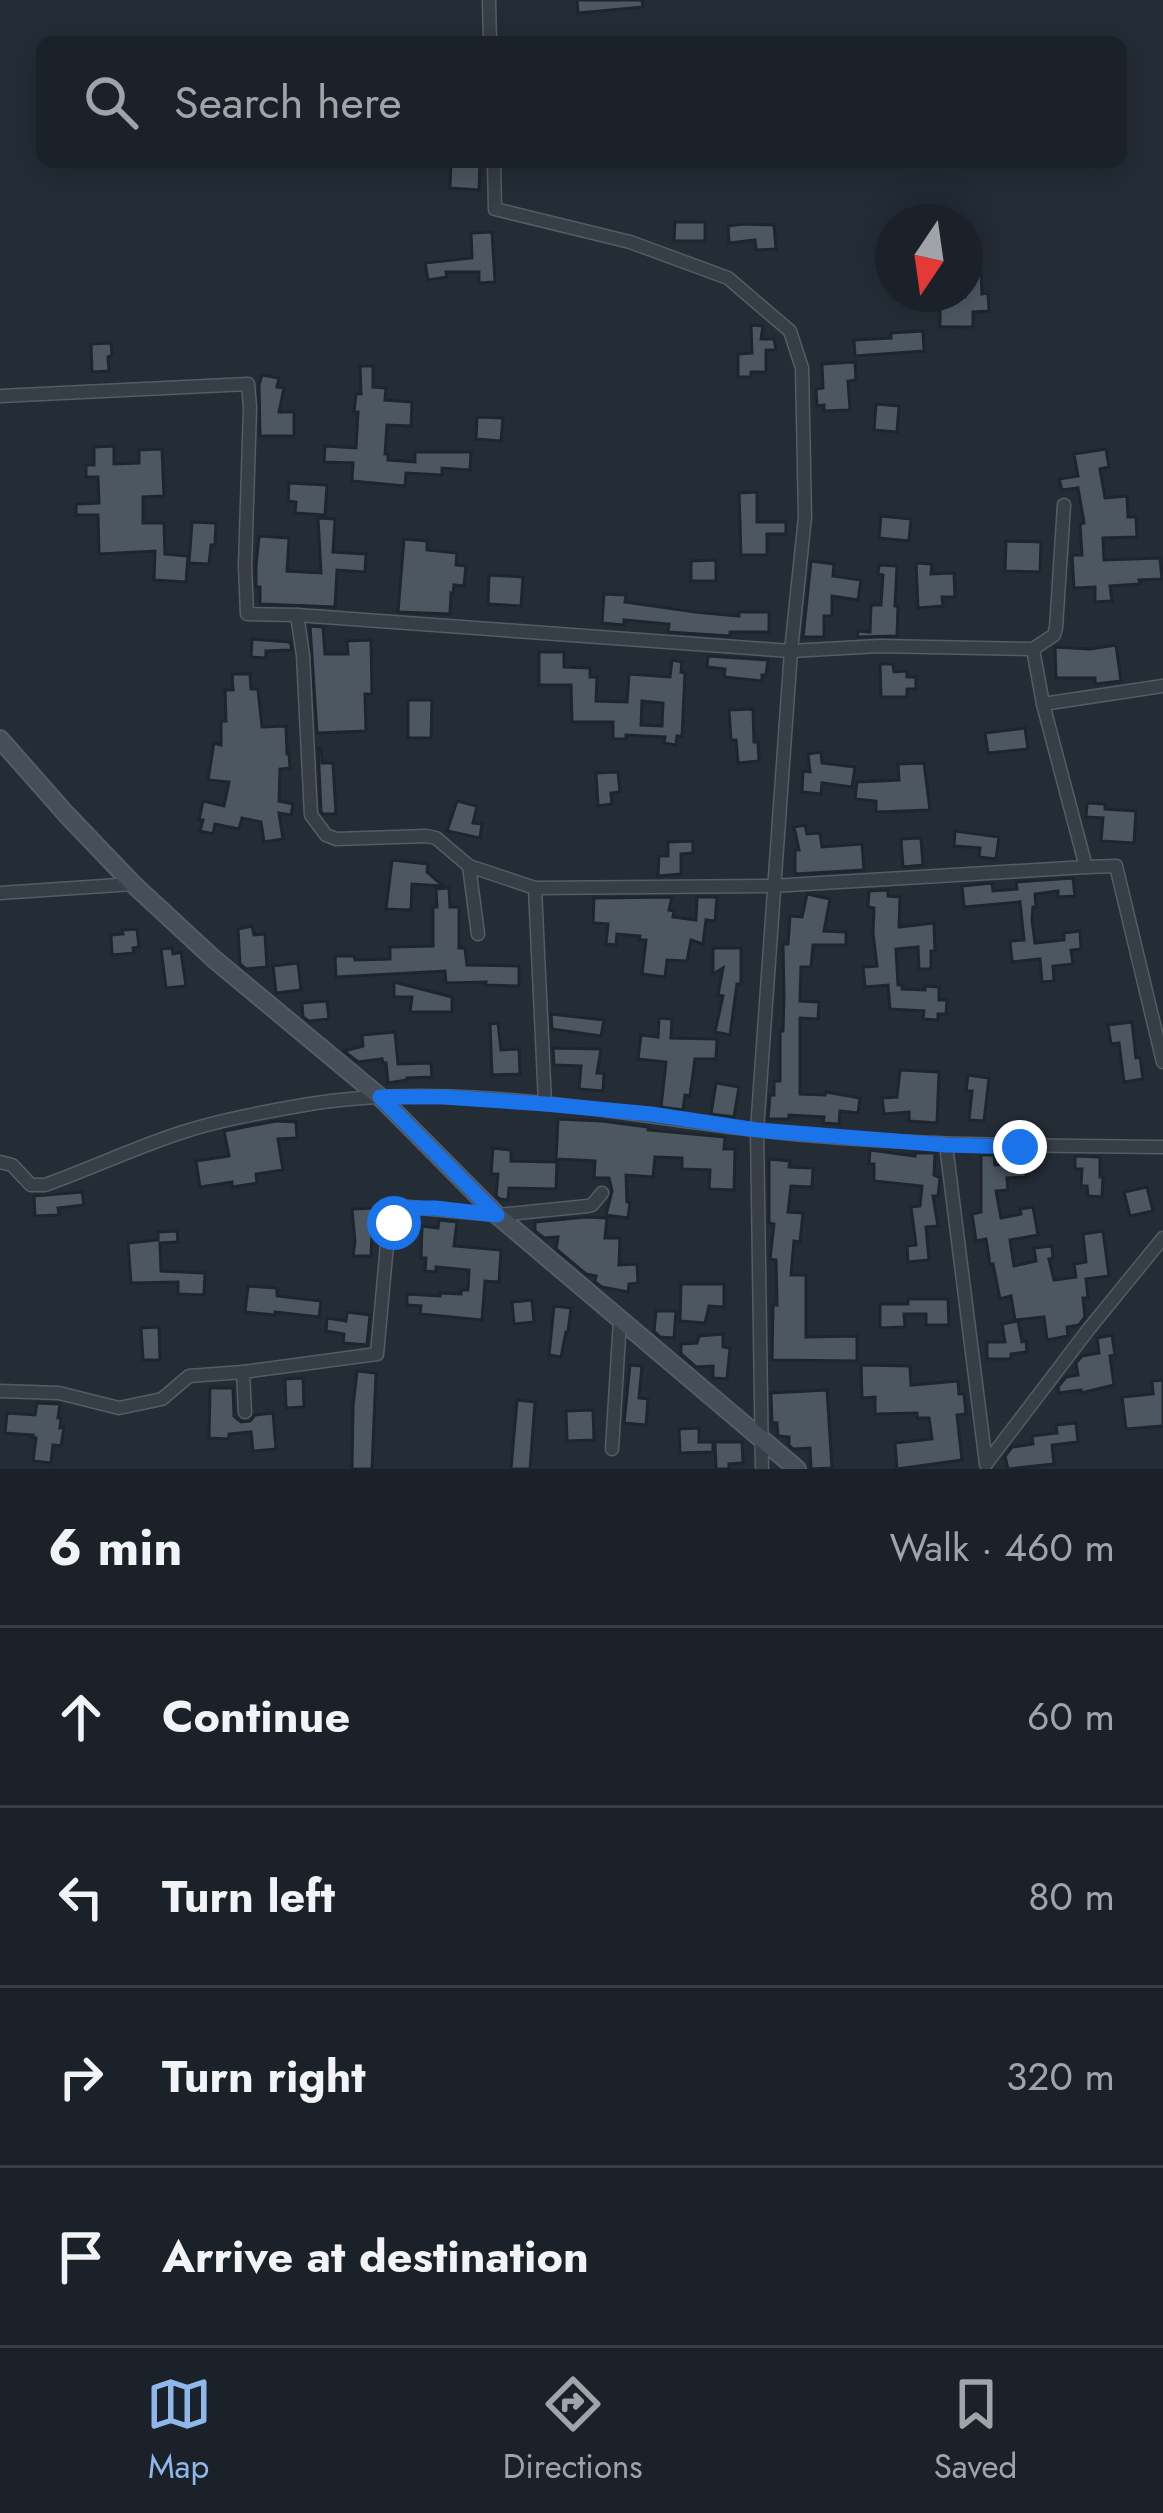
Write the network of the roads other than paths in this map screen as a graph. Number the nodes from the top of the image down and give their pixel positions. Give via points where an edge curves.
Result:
1 (489, 0) edge
2 (490, 36) edge
3 (494, 168) edge
4 (0, 396) edge
5 (1064, 505) dead end
6 (297, 615) junction
7 (1033, 649) junction
8 (790, 651) junction
9 (1163, 686) edge
10 (1043, 704) junction
11 (0, 739) edge
12 (469, 866) junction
13 (1086, 867) junction
14 (133, 884) junction
15 (772, 886) junction
16 (535, 888) junction
17 (0, 893) edge
18 (478, 934) dead end
19 (1163, 1062) edge
20 (380, 1097) junction
21 (545, 1104) junction
22 (757, 1130) junction
23 (946, 1145) junction
24 (1163, 1147) edge
25 (0, 1162) edge
26 (602, 1193) dead end
27 (497, 1215) junction
28 (1163, 1238) edge
29 (620, 1320) junction
30 (243, 1372) junction
31 (0, 1391) edge
32 (245, 1412) dead end
33 (760, 1439) junction
34 (612, 1449) dead end
35 (984, 1466) edge
36 (762, 1469) edge
37 (797, 1469) edge

1 - 2 street
3 - 8 street via 496,209 630,242 728,278 790,331 802,368 806,517
4 - 6 street via 248,384 247,614
5 - 7 street via 1056,628
6 - 8 street
6 - 12 street via 310,815 336,838 436,838
7 - 8 street
7 - 10 street
8 - 15 street
9 - 10 street
10 - 13 street
11 - 14 street
12 - 16 street
12 - 18 street
13 - 15 street
13 - 19 street via 1116,866
14 - 17 street
14 - 20 street
15 - 16 street
15 - 22 street
16 - 21 street
20 - 21 street
20 - 25 street via 184,1131 45,1185 31,1185
20 - 27 street
21 - 22 street
22 - 23 street
22 - 33 street
23 - 24 street
23 - 35 street
26 - 27 street via 588,1206
27 - 29 street
27 - 30 street via 409,1208 394,1223 377,1354
28 - 35 street
29 - 33 street
29 - 34 street
30 - 31 street via 189,1376 162,1399 119,1408 59,1393
30 - 32 street
33 - 36 street
33 - 37 street

